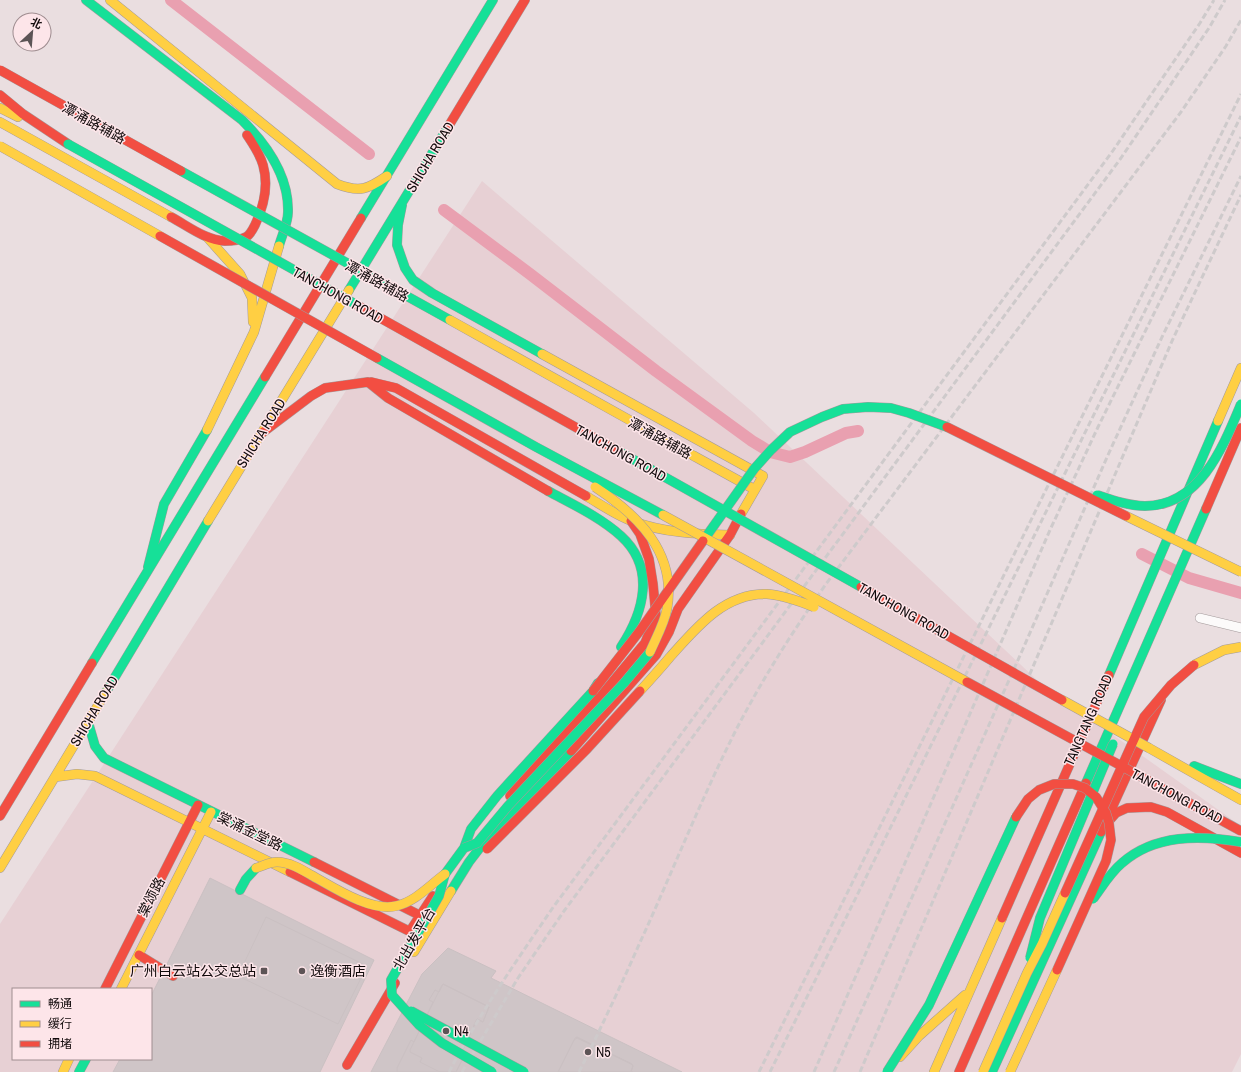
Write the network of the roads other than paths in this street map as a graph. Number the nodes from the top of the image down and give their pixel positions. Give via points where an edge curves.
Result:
1 (86, 0) edge
2 (110, 0) edge
3 (493, 0) edge
4 (525, 0) edge
5 (0, 70) edge
6 (0, 95) edge
7 (225, 107) junction
8 (0, 108) edge
9 (0, 122) edge
10 (68, 144) junction
11 (0, 146) edge
12 (387, 176) junction
13 (403, 200) junction
14 (207, 237) junction
15 (254, 332) junction
16 (1241, 368) edge
17 (368, 382) junction
18 (1241, 404) edge
19 (1241, 428) edge
20 (258, 437) junction
21 (536, 447) junction
22 (1066, 485) junction
23 (755, 489) junction
24 (631, 521) junction
25 (730, 535) junction
26 (1241, 572) edge
27 (146, 574) junction
28 (1200, 618) dead end
29 (864, 627) junction
30 (1241, 628) edge
31 (1241, 647) edge
32 (593, 691) junction
33 (1164, 694) junction
34 (1121, 703) junction
35 (88, 722) junction
36 (1149, 748) junction
37 (55, 777) junction
38 (1241, 784) edge
39 (1241, 800) edge
40 (198, 805) junction
41 (211, 812) junction
42 (0, 816) edge
43 (189, 822) junction
44 (202, 829) junction
45 (1241, 831) edge
46 (1241, 842) edge
47 (1095, 846) junction
48 (464, 848) junction
49 (1241, 853) edge
50 (0, 868) edge
51 (445, 874) junction
52 (453, 888) junction
53 (240, 890) dead end
54 (1082, 913) junction
55 (420, 916) junction
56 (432, 922) junction
57 (410, 931) junction
58 (422, 938) junction
59 (139, 955) junction
60 (1027, 973) junction
61 (173, 976) dead end
62 (106, 988) edge
63 (122, 988) edge
64 (968, 993) junction
65 (398, 1003) junction
66 (69, 1060) edge
67 (86, 1060) edge
68 (347, 1065) dead end
69 (63, 1072) edge
70 (80, 1072) edge
71 (492, 1072) edge
72 (524, 1072) edge
73 (887, 1072) edge
74 (934, 1072) edge
75 (959, 1072) edge
76 (983, 1072) edge
77 (992, 1072) edge
78 (1010, 1072) edge

1 - 7 main road
2 - 12 main road via 337,184 350,189 370,187
3 - 12 main road, SHICHA ROAD
4 - 13 main road, SHICHA ROAD
5 - 23 main road, 潭涌路辅路, bridge
6 - 10 main road
7 - 14 main road via 251,140 264,165 267,191 263,206 246,237 227,242
7 - 15 main road via 253,131 278,166 287,195 288,214
8 - 10 main road, TANCHONG ROAD
9 - 14 main road
10 - 36 main road, TANCHONG ROAD, bridge
11 - 21 main road, TANCHONG ROAD, bridge
12 - 27 main road, SHICHA ROAD
13 - 20 main road, SHICHA ROAD
13 - 23 main road via 397,245 405,268 413,280 763,476
14 - 15 main road via 240,274 252,298
15 - 27 main road via 203,439 164,504
16 - 64 main road, TANGTANG ROAD via 1165,547
17 - 20 main road via 325,388
17 - 24 main road via 396,388
17 - 32 main road, bridge via 388,398 606,524 626,541 634,552 643,575 641,608 635,625
18 - 22 main road, bridge via 1212,466 1186,493 1173,500 1146,506 1131,504
19 - 34 main road, TANGTANG ROAD
20 - 35 main road, SHICHA ROAD
21 - 29 main road, TANCHONG ROAD, bridge
21 - 48 main road, bridge via 612,498 636,518 653,539 662,558 668,582 667,609 650,652 624,683 508,806 477,843
22 - 26 main road, bridge
22 - 32 main road, bridge via 954,430 909,413 891,408 868,407 843,409 822,417 790,432 754,469 639,632
23 - 25 main road
24 - 25 main road via 662,530
24 - 55 main road via 640,534 649,559 653,584 656,616 645,643 482,829
25 - 52 main road via 678,609 656,655 482,845
27 - 42 main road, SHICHA ROAD
28 - 30 street
29 - 45 main road, TANCHONG ROAD, bridge
29 - 52 main road, bridge via 776,594 759,594 738,599 720,608 698,627 600,735 487,849
31 - 33 main road, bridge via 1224,650 1191,667
32 - 48 main road via 497,796 471,829
33 - 47 main road
33 - 60 main road, bridge via 1144,718
34 - 60 main road, bridge via 1113,744 1040,918
34 - 75 main road, TANGTANG ROAD
35 - 37 main road, SHICHA ROAD
35 - 40 main road, 棠涌金堂路 via 95,746 104,758
36 - 38 main road
36 - 39 main road, TANCHONG ROAD
37 - 43 main road, 棠涌金堂路 via 77,774 95,776
37 - 50 main road, SHICHA ROAD
40 - 41 main road, 棠涌金堂路
40 - 43 main road, 棠颂路
41 - 44 main road, 棠颂路
41 - 55 main road, 棠涌金堂路
43 - 44 main road, 棠涌金堂路
43 - 62 main road, 棠颂路
44 - 57 main road, 棠涌金堂路
44 - 59 main road, 棠颂路
46 - 54 main road, bridge via 1183,838 1159,842 1139,851 1121,864
47 - 49 main road via 1116,813 1127,808 1151,807 1167,812
47 - 77 main road
48 - 51 main road
51 - 53 main road, bridge via 415,897 395,906 360,900 298,868 276,861 256,868
51 - 65 main road, 北出发平台, bridge via 439,896 391,980 392,995
52 - 56 main road
54 - 73 main road, bridge via 1106,861 1111,837 1109,818 1093,792 1068,783 1050,786 1037,791 1017,815 929,1005
54 - 78 main road, bridge
55 - 56 main road, 棠涌金堂路
55 - 57 main road
56 - 58 main road
57 - 58 main road, 棠涌金堂路
58 - 68 main road
59 - 61 main road
59 - 63 main road, 棠颂路
60 - 76 main road, bridge
64 - 73 main road via 919,1036
64 - 74 main road, TANGTANG ROAD
65 - 71 main road, 北出发平台, bridge via 419,1025 442,1043
65 - 72 main road, bridge
66 - 69 main road
67 - 70 main road

